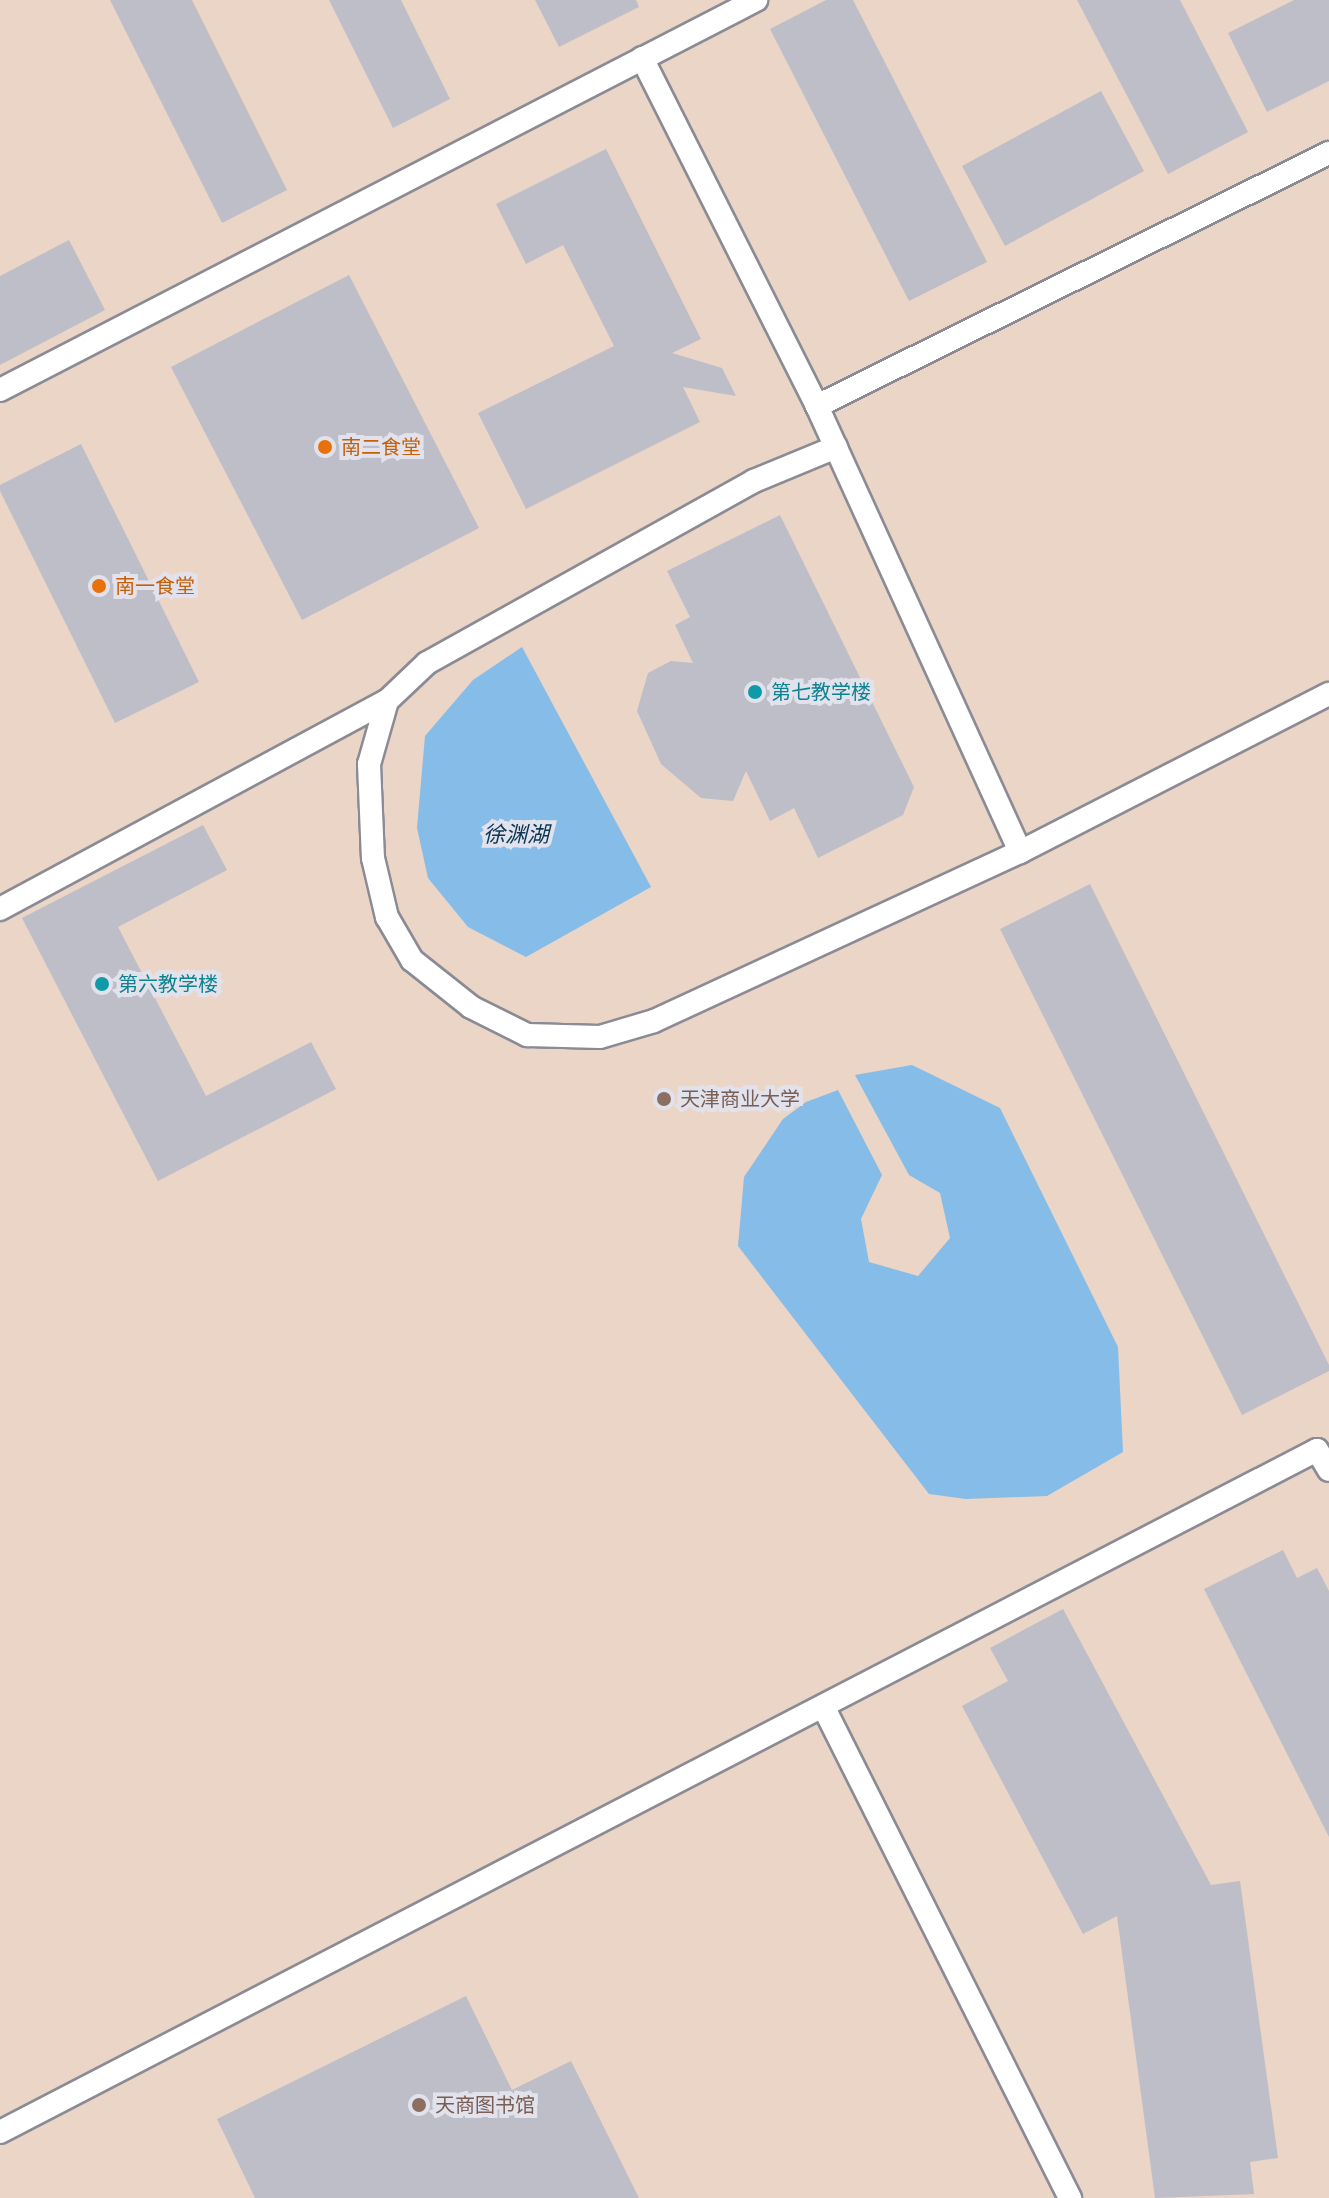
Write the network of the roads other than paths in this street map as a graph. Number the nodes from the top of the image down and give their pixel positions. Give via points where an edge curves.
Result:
1 (756, 0) edge
2 (642, 58) junction
3 (1329, 153) edge
4 (0, 390) edge
5 (817, 406) junction
6 (836, 447) junction
7 (1329, 694) edge
8 (387, 701) junction
9 (1020, 852) junction
10 (0, 909) edge
11 (1329, 1470) edge
12 (823, 1706) junction
13 (0, 2132) edge
14 (1070, 2198) edge

1 - 2 lane
2 - 4 lane
2 - 5 lane
3 - 5 lane
5 - 6 lane
6 - 8 lane via 754,481 427,663
6 - 9 lane
7 - 9 lane
8 - 9 lane via 369,764 373,858 387,917 412,960 471,1007 527,1035 600,1037 654,1021
8 - 10 lane
11 - 12 lane via 1317,1450
12 - 13 lane
12 - 14 lane

